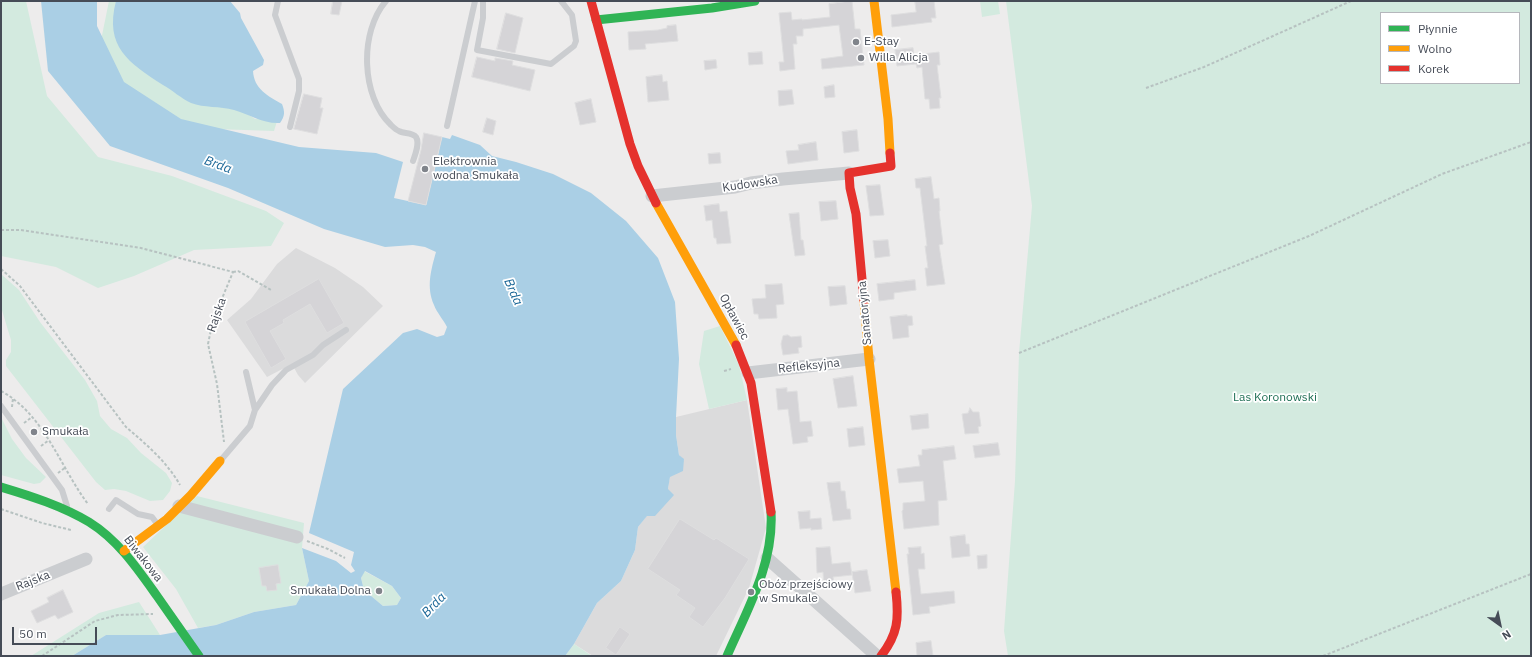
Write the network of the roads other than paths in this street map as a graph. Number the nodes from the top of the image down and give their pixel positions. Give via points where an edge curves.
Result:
1 (278, 1) edge
2 (386, 1) edge
3 (475, 1) edge
4 (482, 1) edge
5 (561, 1) edge
6 (591, 1) edge
7 (755, 1) edge
8 (874, 1) edge
9 (596, 20) junction
10 (448, 126) dead end
11 (290, 127) dead end
12 (413, 161) dead end
13 (849, 173) junction
14 (652, 196) junction
15 (346, 330) dead end
16 (869, 359) junction
17 (246, 372) dead end
18 (748, 373) junction
19 (1, 406) edge
20 (255, 410) junction
21 (220, 461) joint
22 (1, 487) edge
23 (183, 503) junction
24 (109, 509) dead end
25 (68, 510) junction
26 (159, 526) junction
27 (297, 537) road end
28 (124, 551) junction
29 (767, 558) junction
30 (86, 559) dead end
31 (1, 594) edge
32 (199, 656) edge
33 (727, 656) edge
34 (877, 656) edge
35 (882, 656) edge

1 - 11 lane via 275,15 299,79 299,90
2 - 12 lane via 369,40 368,78 380,112 399,132 416,138
3 - 10 lane
4 - 5 lane via 483,18 478,50 551,64 574,46 576,41 572,15
6 - 9 street, Opławiec
7 - 9 street
8 - 13 street via 891,166
9 - 14 street, Opławiec via 630,144
13 - 14 street, Kudowska
13 - 16 street, Sanatoryjna via 856,214
14 - 18 street, Opławiec via 733,338
15 - 20 lane via 313,355 286,370
16 - 18 street, Refleksyjna
16 - 35 street, Sanatoryjna via 898,613 893,642
17 - 20 lane
18 - 29 street, Opławiec via 772,518 772,536
19 - 25 lane via 62,490
20 - 21 lane via 250,426
21 - 23 street
22 - 25 street, Biwakowa
23 - 26 street
23 - 27 street
24 - 26 lane via 116,500 138,514 152,517
25 - 28 street, Biwakowa via 96,526
26 - 28 street
28 - 32 street, Biwakowa
29 - 33 street, Opławiec
29 - 34 street
30 - 31 street, Rajska

